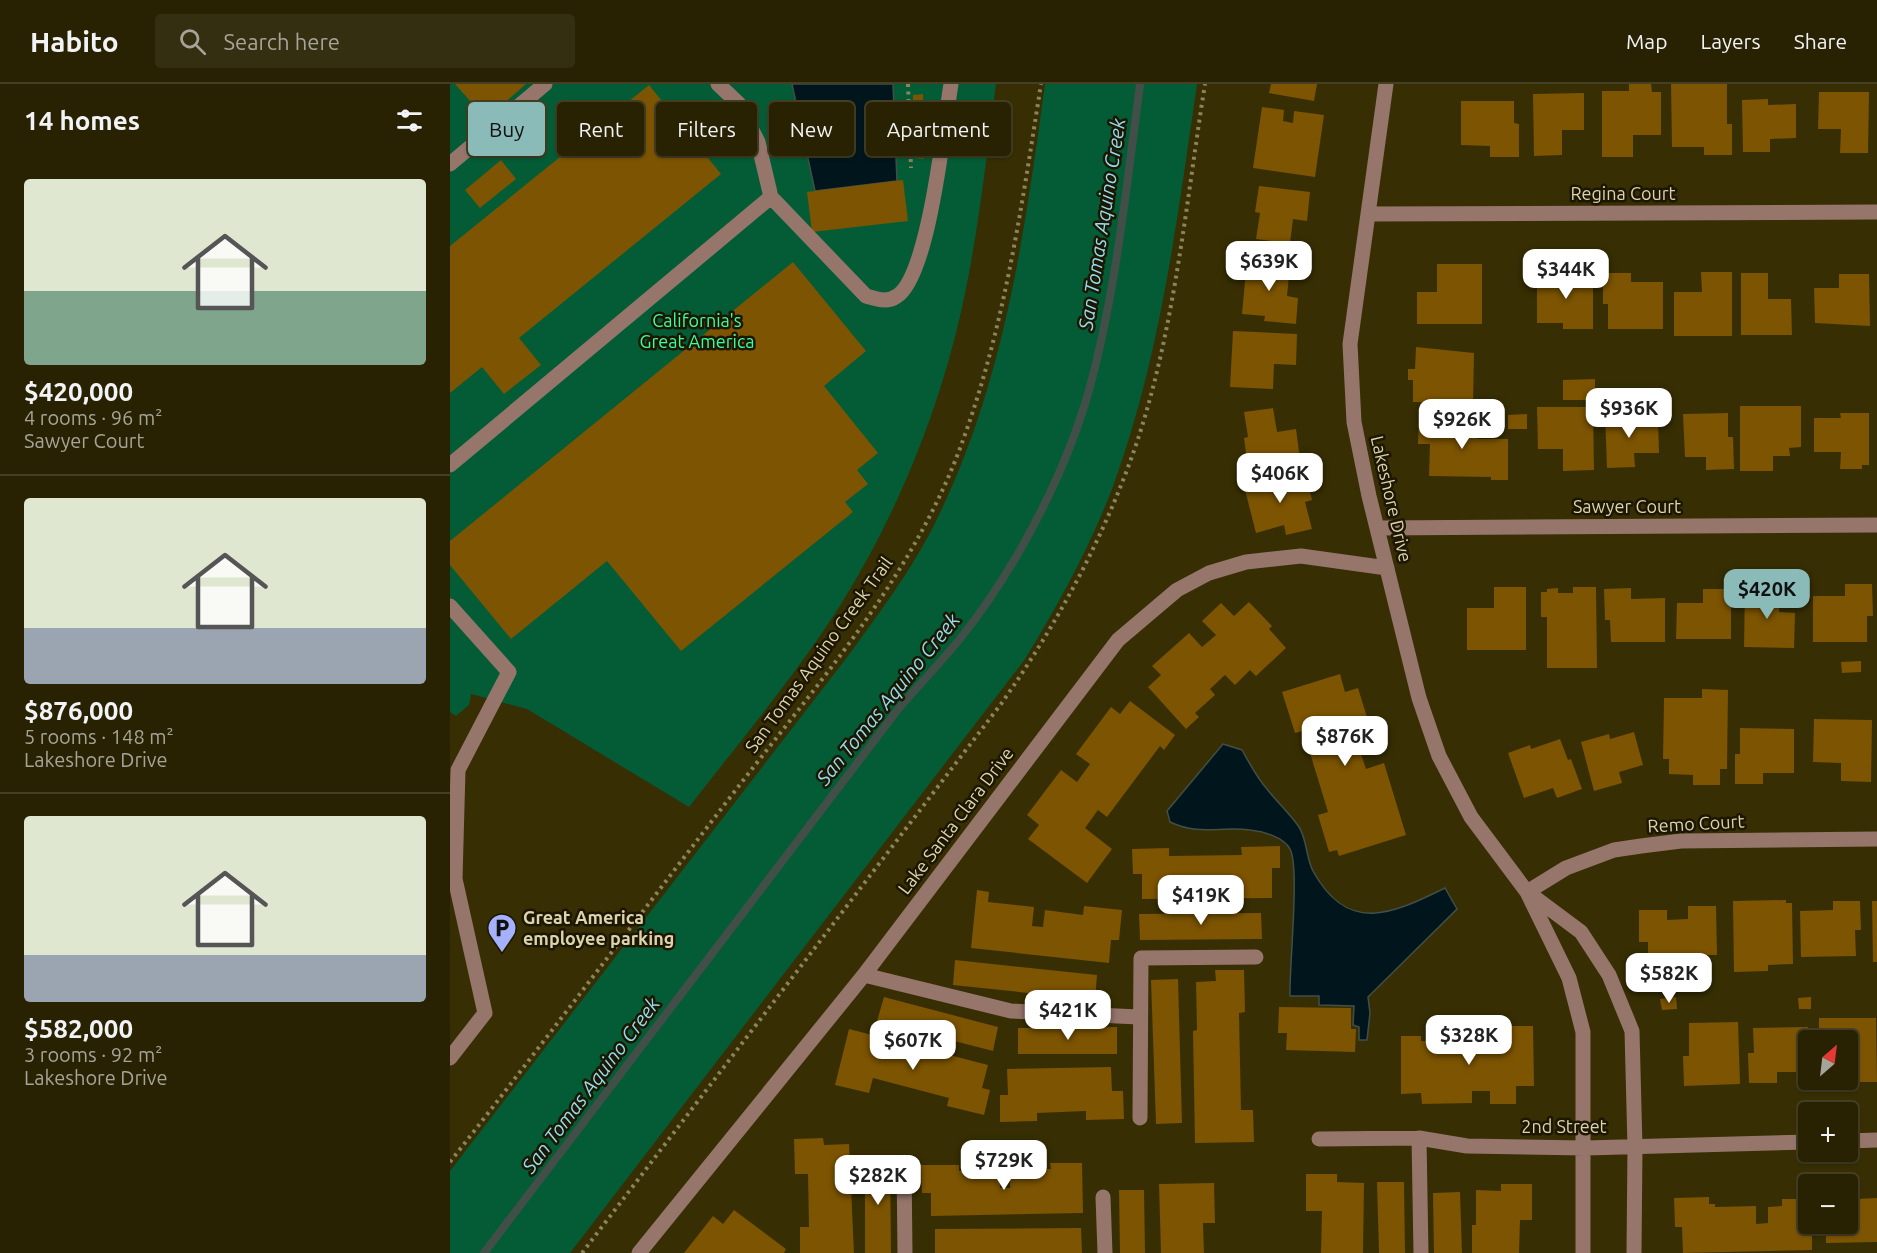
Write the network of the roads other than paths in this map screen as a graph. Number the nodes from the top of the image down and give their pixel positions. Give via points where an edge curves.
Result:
1 (545, 84) edge
2 (718, 84) edge
3 (951, 84) edge
4 (1386, 84) edge
5 (450, 164) edge
6 (771, 197) junction
7 (1877, 212) edge
8 (1369, 214) junction
9 (450, 465) edge
10 (1877, 525) edge
11 (1377, 528) junction
12 (1387, 568) junction
13 (450, 606) edge
14 (1877, 839) edge
15 (453, 878) edge
16 (1527, 892) junction
17 (1256, 957) dead end
18 (864, 975) junction
19 (1139, 1017) junction
20 (450, 1058) edge
21 (1140, 1118) dead end
22 (1419, 1138) junction
23 (1319, 1139) dead end
24 (1877, 1140) edge
25 (1858, 1141) edge
26 (1798, 1142) edge
27 (1635, 1147) junction
28 (1585, 1148) junction
29 (904, 1163) dead end
30 (1103, 1197) dead end
31 (639, 1253) edge
32 (905, 1253) edge
33 (1105, 1253) edge
34 (1421, 1253) edge
35 (1583, 1253) edge
36 (1634, 1253) edge

1 - 5 street
2 - 6 street via 739,104 758,142
3 - 6 street via 926,237 912,276 896,297 882,301 866,296
4 - 8 street, Lakeshore Drive
6 - 9 street
7 - 8 street, Regina Court
8 - 11 street, Lakeshore Drive via 1350,344 1351,384 1360,459
10 - 11 street, Sawyer Court
11 - 12 street, Lakeshore Drive
12 - 16 street, Lakeshore Drive via 1419,698 1439,756 1471,817
12 - 18 street, Lake Santa Clara Drive via 1301,556 1257,561 1209,573 1177,590 1118,640
13 - 15 street via 509,672 458,770
14 - 16 street, Remo Court via 1681,841 1614,850 1566,868
15 - 20 street via 484,1013
16 - 27 street, Lakeshore Drive via 1581,932 1609,975 1632,1031
16 - 28 street, Lakeshore Drive via 1569,978 1583,1032
17 - 19 street via 1141,958
18 - 19 street via 1011,1011
18 - 31 street, Lake Santa Clara Drive
19 - 21 street
22 - 23 street, 2nd Street
22 - 28 street, 2nd Street via 1467,1146
22 - 34 street
24 - 25 street
26 - 27 street, 2nd Street
27 - 28 street, 2nd Street
27 - 36 street, Lakeshore Drive
28 - 35 street, Lakeshore Drive
29 - 32 street
30 - 33 street

